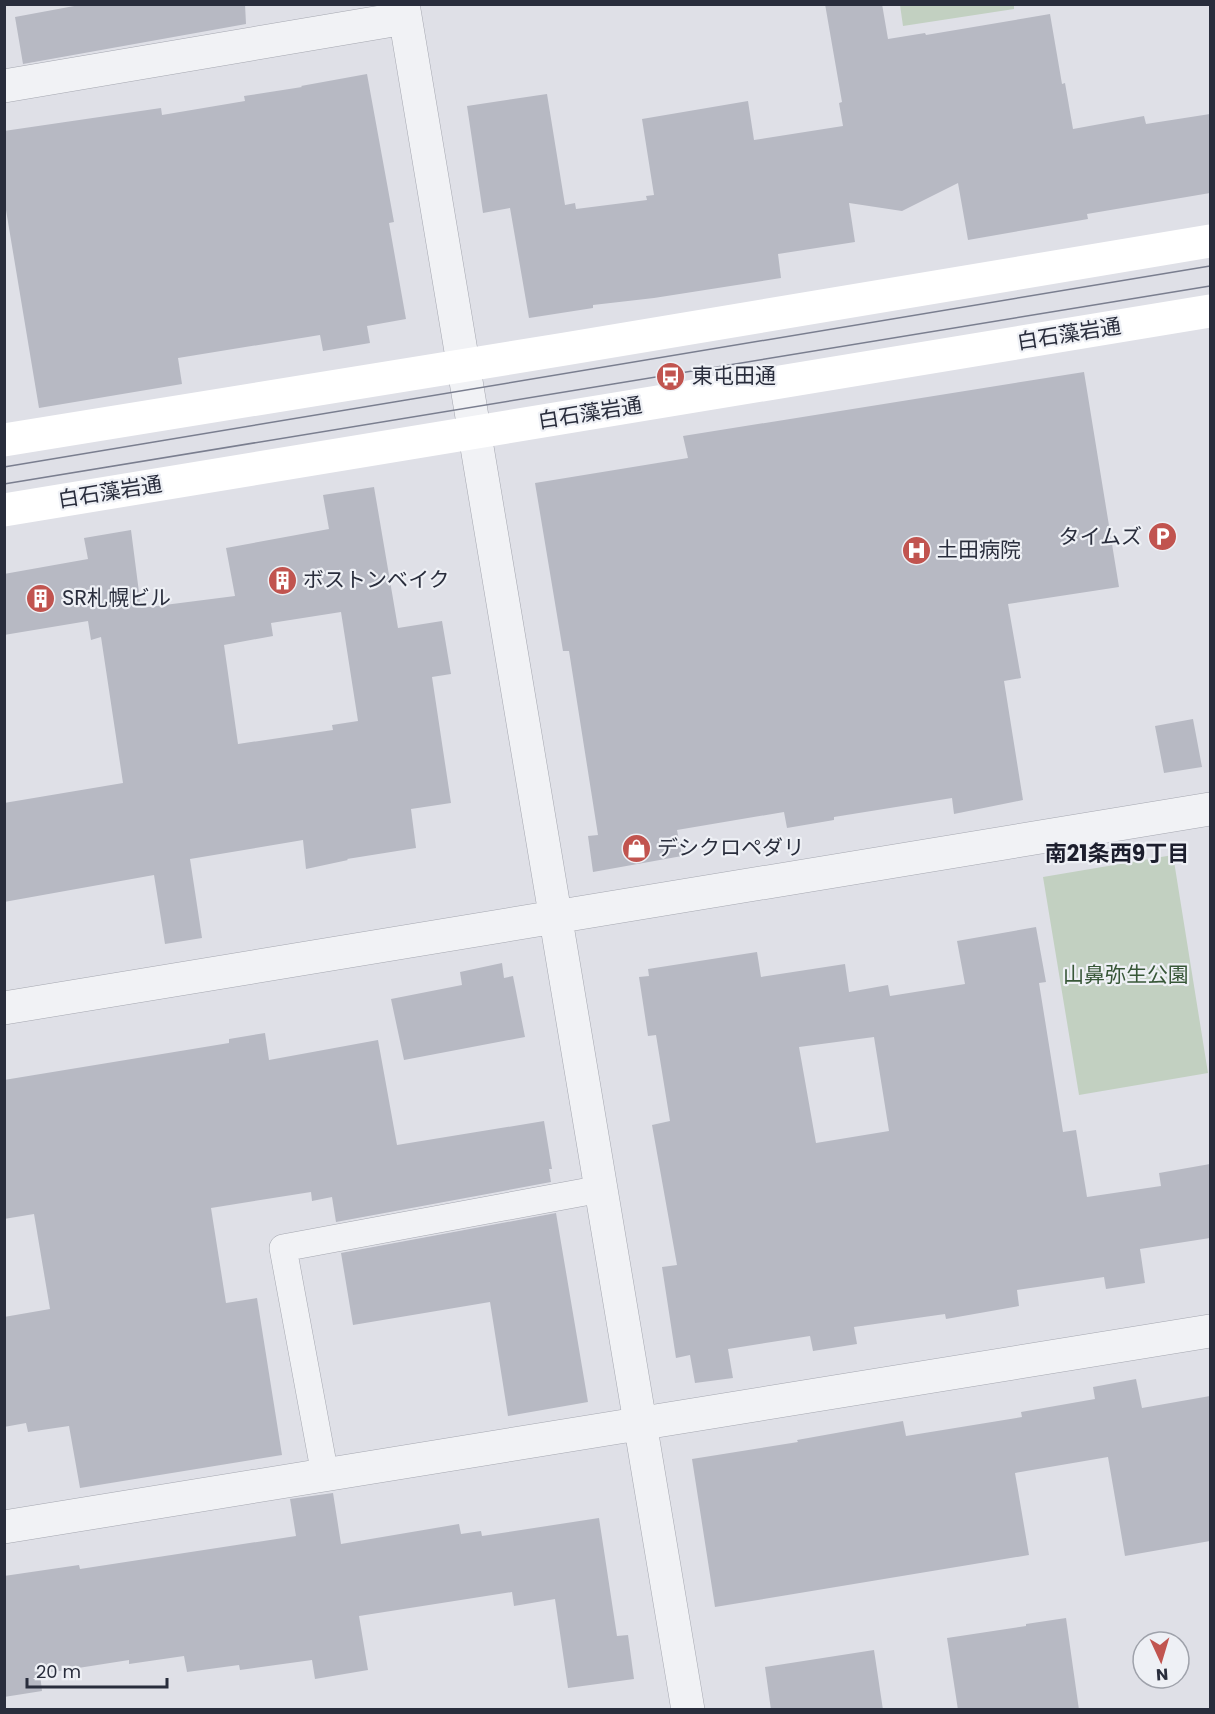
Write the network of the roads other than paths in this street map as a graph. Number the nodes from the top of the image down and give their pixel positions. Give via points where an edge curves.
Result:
1 (404, 11) edge
2 (4, 86) edge
3 (1210, 241) edge
4 (1210, 311) edge
5 (463, 365) junction
6 (474, 432) junction
7 (4, 440) edge
8 (4, 510) edge
9 (1210, 809) edge
10 (556, 917) junction
11 (4, 1008) edge
12 (601, 1189) junction
13 (1210, 1331) edge
14 (640, 1424) junction
15 (325, 1475) junction
16 (4, 1527) edge
17 (688, 1710) edge

1 - 2 street
1 - 5 street
3 - 5 main road
4 - 6 main road, 白石藻岩通
5 - 6 street
5 - 7 main road
6 - 8 main road, 白石藻岩通
6 - 10 street
9 - 10 street
10 - 11 street
10 - 12 street
12 - 14 street
12 - 15 lane via 284,1248
13 - 14 street
14 - 15 street
14 - 17 street
15 - 16 street

